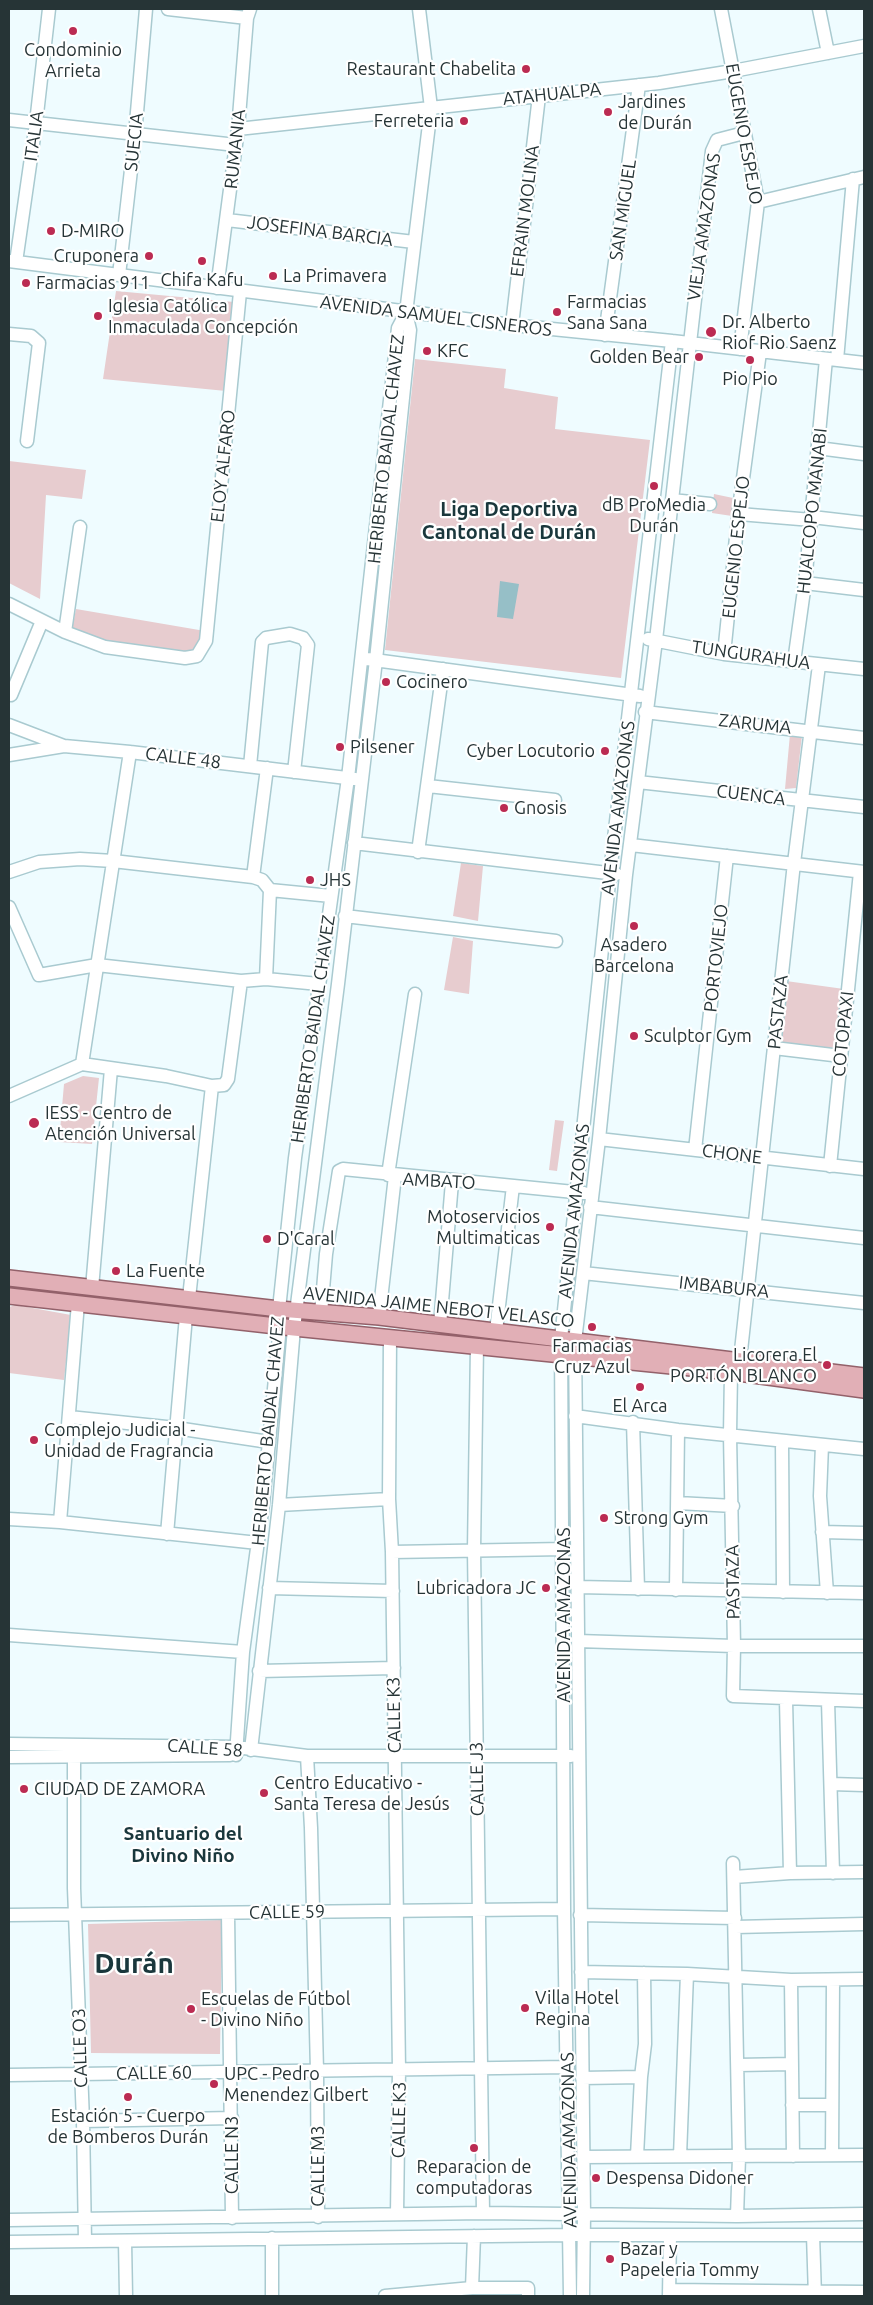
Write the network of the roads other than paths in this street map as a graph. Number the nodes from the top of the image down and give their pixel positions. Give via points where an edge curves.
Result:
1 (49, 9) edge
2 (146, 9) edge
3 (168, 9) edge
4 (419, 9) edge
5 (721, 9) edge
6 (820, 9) edge
7 (249, 14) edge
8 (864, 46) edge
9 (828, 53) junction
10 (734, 71) junction
11 (639, 85) junction
12 (539, 96) junction
13 (431, 108) junction
14 (9, 120) edge
15 (36, 123) junction
16 (238, 129) junction
17 (744, 133) junction
18 (135, 135) junction
19 (236, 145) junction
20 (859, 178) edge
21 (758, 202) junction
22 (227, 220) junction
23 (414, 242) junction
24 (12, 262) edge
25 (119, 275) junction
26 (217, 288) junction
27 (240, 292) junction
28 (406, 313) junction
29 (512, 325) junction
30 (9, 334) edge
31 (605, 336) junction
32 (672, 341) junction
33 (688, 342) junction
34 (740, 349) junction
35 (760, 352) junction
36 (831, 359) junction
37 (864, 363) edge
38 (27, 441) dead end
39 (818, 448) junction
40 (864, 454) edge
41 (672, 500) junction
42 (710, 504) dead end
43 (739, 514) junction
44 (812, 518) junction
45 (864, 523) edge
46 (80, 527) dead end
47 (805, 583) junction
48 (864, 590) edge
49 (9, 604) edge
50 (42, 621) junction
51 (65, 632) junction
52 (638, 638) junction
53 (656, 640) junction
54 (724, 654) junction
55 (362, 658) junction
56 (376, 660) junction
57 (794, 662) junction
58 (819, 665) junction
59 (443, 669) junction
60 (864, 669) edge
61 (631, 694) junction
62 (11, 695) dead end
63 (648, 697) junction
64 (645, 712) junction
65 (9, 724) edge
66 (810, 730) junction
67 (864, 738) edge
68 (64, 746) junction
69 (130, 752) junction
70 (9, 756) edge
71 (250, 766) junction
72 (267, 768) junction
73 (294, 772) junction
74 (348, 778) junction
75 (361, 780) junction
76 (638, 782) junction
77 (428, 786) junction
78 (555, 800) dead end
79 (801, 800) junction
80 (864, 807) edge
81 (354, 843) junction
82 (631, 845) junction
83 (418, 852) junction
84 (727, 856) junction
85 (113, 861) junction
86 (794, 863) junction
87 (9, 872) edge
88 (862, 872) edge
89 (610, 873) junction
90 (626, 875) junction
91 (253, 877) junction
92 (270, 890) junction
93 (331, 896) junction
94 (9, 907) edge
95 (345, 916) junction
96 (556, 941) dead end
97 (97, 965) junction
98 (266, 979) junction
99 (241, 981) junction
100 (319, 984) junction
101 (414, 994) dead end
102 (774, 1048) junction
103 (841, 1056) junction
104 (82, 1064) junction
105 (111, 1069) junction
106 (212, 1086) junction
107 (9, 1096) edge
108 (599, 1139) junction
109 (695, 1150) junction
110 (763, 1158) junction
111 (830, 1166) junction
112 (864, 1169) edge
113 (392, 1176) junction
114 (452, 1182) junction
115 (513, 1186) junction
116 (576, 1193) junction
117 (592, 1194) junction
118 (590, 1207) junction
119 (755, 1226) junction
120 (864, 1238) edge
121 (583, 1273) junction
122 (9, 1278) edge
123 (92, 1288) junction
124 (748, 1289) junction
125 (9, 1296) edge
126 (189, 1298) junction
127 (78, 1303) junction
128 (864, 1303) edge
129 (279, 1309) junction
130 (296, 1310) junction
131 (321, 1312) junction
132 (186, 1316) junction
133 (379, 1317) junction
134 (440, 1325) junction
135 (287, 1327) junction
136 (496, 1331) junction
137 (390, 1337) junction
138 (476, 1345) junction
139 (568, 1348) junction
140 (736, 1366) junction
141 (864, 1376) edge
142 (864, 1390) edge
143 (575, 1416) junction
144 (69, 1418) junction
145 (633, 1422) junction
146 (176, 1428) junction
147 (678, 1430) junction
148 (730, 1434) junction
149 (782, 1441) junction
150 (269, 1442) junction
151 (822, 1444) junction
152 (864, 1449) edge
153 (389, 1499) junction
154 (678, 1503) junction
155 (279, 1505) junction
156 (733, 1506) junction
157 (9, 1519) edge
158 (60, 1522) junction
159 (822, 1532) junction
160 (864, 1533) edge
161 (167, 1534) junction
162 (258, 1543) junction
163 (564, 1549) junction
164 (474, 1550) junction
165 (392, 1552) junction
166 (578, 1587) junction
167 (270, 1588) junction
168 (638, 1589) junction
169 (676, 1590) junction
170 (393, 1591) junction
171 (732, 1591) junction
172 (783, 1592) junction
173 (827, 1592) junction
174 (864, 1593) edge
175 (9, 1635) edge
176 (578, 1641) junction
177 (734, 1646) junction
178 (864, 1646) edge
179 (243, 1652) junction
180 (394, 1668) junction
181 (259, 1671) junction
182 (786, 1700) junction
183 (828, 1701) junction
184 (864, 1701) edge
185 (9, 1744) edge
186 (251, 1750) junction
187 (236, 1751) junction
188 (579, 1755) junction
189 (306, 1756) junction
190 (564, 1756) junction
191 (9, 1757) edge
192 (74, 1757) junction
193 (395, 1757) junction
194 (477, 1757) junction
195 (830, 1784) junction
196 (864, 1785) edge
197 (734, 1864) dead end
198 (864, 1872) edge
199 (790, 1873) junction
200 (833, 1873) junction
201 (734, 1877) junction
202 (564, 1909) junction
203 (479, 1910) junction
204 (397, 1911) junction
205 (313, 1912) junction
206 (228, 1913) junction
207 (75, 1914) junction
208 (9, 1915) edge
209 (580, 1915) junction
210 (735, 1923) junction
211 (864, 1924) edge
212 (581, 1972) junction
213 (644, 1973) junction
214 (686, 1974) junction
215 (736, 1978) junction
216 (864, 1979) edge
217 (791, 1980) junction
218 (834, 1980) junction
219 (791, 2064) junction
220 (738, 2065) junction
221 (568, 2068) junction
222 (481, 2069) junction
223 (399, 2070) junction
224 (318, 2071) junction
225 (230, 2072) junction
226 (9, 2074) edge
227 (81, 2074) junction
228 (641, 2077) junction
229 (582, 2078) junction
230 (831, 2105) junction
231 (792, 2106) junction
232 (232, 2118) junction
233 (83, 2121) junction
234 (864, 2154) edge
235 (832, 2155) junction
236 (637, 2156) junction
237 (680, 2156) junction
238 (793, 2156) junction
239 (583, 2157) junction
240 (739, 2157) junction
241 (483, 2213) junction
242 (397, 2214) junction
243 (864, 2214) edge
244 (570, 2215) junction
245 (584, 2215) junction
246 (737, 2216) junction
247 (318, 2217) junction
248 (84, 2218) junction
249 (232, 2218) junction
250 (9, 2220) edge
251 (570, 2234) junction
252 (584, 2235) junction
253 (813, 2235) junction
254 (864, 2235) edge
255 (474, 2236) junction
256 (670, 2236) junction
257 (272, 2238) junction
258 (85, 2241) junction
259 (125, 2241) junction
260 (9, 2242) edge
261 (472, 2288) junction
262 (864, 2292) edge
263 (669, 2293) edge
264 (722, 2293) edge
265 (759, 2294) edge
266 (815, 2294) edge
267 (419, 2295) edge
268 (126, 2296) edge
269 (272, 2296) edge
270 (385, 2296) edge
271 (528, 2296) edge
272 (570, 2296) edge
273 (583, 2296) edge

1 - 15 street, ITALIA
2 - 18 street, SUECIA
3 - 7 street
4 - 13 street
5 - 10 street, EUGENIO ESPEJO
6 - 9 street
7 - 16 street, RUMANIA
8 - 9 street, ATAHUALPA
9 - 10 street, ATAHUALPA
10 - 11 street, ATAHUALPA
10 - 17 street, EUGENIO ESPEJO
11 - 12 street, ATAHUALPA
11 - 31 street, SAN MIGUEL
12 - 13 street, ATAHUALPA
12 - 29 street, EFRAIN MOLINA
13 - 16 street, ATAHUALPA
13 - 23 street
14 - 15 street
15 - 18 street
15 - 24 street, ITALIA
16 - 19 street, RUMANIA
17 - 21 street, EUGENIO ESPEJO
17 - 33 street, VIEJA AMAZONAS via 717,140 712,151
18 - 19 street
18 - 25 street, SUECIA
19 - 22 street, RUMANIA
20 - 21 street
20 - 36 street, HUALCOPO MANABI
21 - 34 street, EUGENIO ESPEJO
22 - 23 street, JOSEFINA BARCIA
22 - 26 street, RUMANIA
23 - 28 street
24 - 25 street, AVENIDA SAMUEL CISNEROS
25 - 26 street, AVENIDA SAMUEL CISNEROS
26 - 27 street, AVENIDA SAMUEL CISNEROS
27 - 28 street, AVENIDA SAMUEL CISNEROS
27 - 51 street, ELOY ALFARO via 206,641 197,656 185,658 105,647
28 - 29 street, AVENIDA SAMUEL CISNEROS
28 - 55 street, HERIBERTO BAIDAL CHAVEZ via 398,328
28 - 56 street, HERIBERTO BAIDAL CHAVEZ via 410,330
29 - 31 street, AVENIDA SAMUEL CISNEROS
30 - 38 street via 31,336 39,343
31 - 32 street, AVENIDA SAMUEL CISNEROS
32 - 33 street, AVENIDA SAMUEL CISNEROS
32 - 52 street, AVENIDA AMAZONAS
33 - 34 street, AVENIDA SAMUEL CISNEROS
33 - 41 street, AVENIDA AMAZONAS
34 - 35 street, AVENIDA SAMUEL CISNEROS
35 - 36 street, AVENIDA SAMUEL CISNEROS
35 - 43 street, EUGENIO ESPEJO
36 - 37 street, AVENIDA SAMUEL CISNEROS
36 - 39 street, HUALCOPO MANABI
39 - 40 street
39 - 44 street, HUALCOPO MANABI
41 - 42 street
41 - 53 street, AVENIDA AMAZONAS
43 - 44 street
43 - 54 street, EUGENIO ESPEJO
44 - 45 street
44 - 47 street, HUALCOPO MANABI
46 - 51 street
47 - 48 street
47 - 57 street, HUALCOPO MANABI
49 - 50 street
50 - 51 street
50 - 62 street
52 - 53 street, TUNGURAHUA
52 - 61 street, AVENIDA AMAZONAS
53 - 54 street, TUNGURAHUA
53 - 63 street, AVENIDA AMAZONAS
54 - 57 street, TUNGURAHUA
55 - 56 street
55 - 74 street, HERIBERTO BAIDAL CHAVEZ
56 - 59 street
56 - 75 street, HERIBERTO BAIDAL CHAVEZ
57 - 58 street, TUNGURAHUA
58 - 60 street, TUNGURAHUA
58 - 66 street, PASTAZA
59 - 61 street
59 - 77 street
61 - 63 street
61 - 89 street, AVENIDA AMAZONAS
63 - 64 street, AVENIDA AMAZONAS
64 - 66 street, ZARUMA
64 - 76 street, AVENIDA AMAZONAS
65 - 68 street, CALLE 48
66 - 67 street, ZARUMA
66 - 79 street, PASTAZA
68 - 69 street, CALLE 48
68 - 70 street
69 - 71 street, CALLE 48
69 - 85 street
71 - 72 street, CALLE 48
71 - 73 street via 262,642 266,638 290,634 303,638 308,646
72 - 73 street, CALLE 48
72 - 91 street
73 - 74 street, CALLE 48
74 - 75 street, CALLE 48
74 - 93 street, HERIBERTO BAIDAL CHAVEZ
75 - 81 street, HERIBERTO BAIDAL CHAVEZ
76 - 79 street, CUENCA
76 - 82 street, AVENIDA AMAZONAS
77 - 78 street
77 - 83 street
79 - 80 street, CUENCA
79 - 86 street, PASTAZA
81 - 83 street
81 - 95 street, HERIBERTO BAIDAL CHAVEZ
82 - 84 street
82 - 90 street, AVENIDA AMAZONAS
83 - 89 street
84 - 86 street
84 - 109 street, PORTOVIEJO
85 - 87 street via 57,860
85 - 91 street
85 - 97 street
86 - 88 street
86 - 102 street, PASTAZA
88 - 103 street, COTOPAXI
89 - 90 street
89 - 116 street, AVENIDA AMAZONAS
90 - 108 street, AVENIDA AMAZONAS
91 - 92 street via 262,880
92 - 93 street
92 - 98 street
93 - 100 street, HERIBERTO BAIDAL CHAVEZ
94 - 97 street via 39,975
95 - 96 street
95 - 130 street, HERIBERTO BAIDAL CHAVEZ
97 - 99 street
97 - 104 street
98 - 99 street
98 - 100 street
99 - 106 street via 228,1079 224,1085
100 - 129 street, HERIBERTO BAIDAL CHAVEZ via 295,1158
101 - 113 street
102 - 103 street
102 - 110 street, PASTAZA
103 - 111 street, COTOPAXI
104 - 105 street
104 - 107 street
105 - 106 street
105 - 123 street
106 - 126 street
108 - 109 street, CHONE
108 - 117 street, AVENIDA AMAZONAS
109 - 110 street, CHONE
110 - 111 street, CHONE
110 - 119 street, PASTAZA
111 - 112 street, CHONE
113 - 114 street, AMBATO
113 - 131 street via 343,1169 337,1176
113 - 133 street, AMBATO
114 - 115 street, AMBATO
114 - 134 street
115 - 116 street, AMBATO
115 - 136 street
116 - 117 street, AMBATO
116 - 139 street, AVENIDA AMAZONAS
117 - 118 street, AVENIDA AMAZONAS
118 - 119 street
118 - 121 street, AVENIDA AMAZONAS
119 - 120 street
119 - 124 street, PASTAZA
121 - 124 street, IMBABURA
121 - 139 street, AVENIDA AMAZONAS
122 - 123 main road, AVENIDA JAIME NEBOT VELASCO
123 - 126 main road, AVENIDA JAIME NEBOT VELASCO
124 - 128 street, IMBABURA
124 - 140 street, PASTAZA
125 - 127 main road, AVENIDA JAIME NEBOT VELASCO
126 - 129 main road, AVENIDA JAIME NEBOT VELASCO
127 - 132 main road, AVENIDA JAIME NEBOT VELASCO
127 - 144 street
129 - 130 main road, AVENIDA JAIME NEBOT VELASCO
129 - 135 street, HERIBERTO BAIDAL CHAVEZ
130 - 131 main road, AVENIDA JAIME NEBOT VELASCO
130 - 135 street, HERIBERTO BAIDAL CHAVEZ
131 - 133 main road, AVENIDA JAIME NEBOT VELASCO
132 - 135 main road, AVENIDA JAIME NEBOT VELASCO
132 - 146 street
133 - 134 main road, AVENIDA JAIME NEBOT VELASCO
134 - 136 main road, AVENIDA JAIME NEBOT VELASCO
135 - 137 main road, AVENIDA JAIME NEBOT VELASCO
135 - 150 street, HERIBERTO BAIDAL CHAVEZ
135 - 155 street, HERIBERTO BAIDAL CHAVEZ
136 - 139 main road, AVENIDA JAIME NEBOT VELASCO
137 - 138 main road, AVENIDA JAIME NEBOT VELASCO
137 - 153 street, CALLE K3
138 - 139 main road, AVENIDA JAIME NEBOT VELASCO
138 - 164 street, CALLE J3
139 - 140 main road, AVENIDA JAIME NEBOT VELASCO
139 - 143 street, AVENIDA AMAZONAS
139 - 163 street, AVENIDA AMAZONAS
140 - 141 main road, AVENIDA JAIME NEBOT VELASCO
140 - 142 main road, AVENIDA JAIME NEBOT VELASCO
140 - 148 street, PASTAZA
143 - 145 street
143 - 166 street, AVENIDA AMAZONAS
144 - 146 street
144 - 158 street
145 - 147 street
145 - 168 street
146 - 150 street
146 - 161 street
147 - 148 street
147 - 154 street
148 - 149 street
148 - 156 street, PASTAZA
149 - 151 street
149 - 172 street
150 - 162 street, HERIBERTO BAIDAL CHAVEZ
151 - 152 street
151 - 159 street
153 - 155 street
153 - 165 street, CALLE K3
154 - 156 street
154 - 169 street
155 - 167 street, HERIBERTO BAIDAL CHAVEZ
156 - 171 street, PASTAZA
157 - 158 street
158 - 161 street
159 - 160 street
159 - 173 street
161 - 162 street
162 - 179 street, HERIBERTO BAIDAL CHAVEZ
163 - 164 street
163 - 190 street, AVENIDA AMAZONAS
164 - 165 street
164 - 194 street, CALLE J3
165 - 170 street, CALLE K3
166 - 168 street
166 - 176 street, AVENIDA AMAZONAS
167 - 170 street
167 - 181 street, HERIBERTO BAIDAL CHAVEZ
168 - 169 street
169 - 171 street
170 - 180 street, CALLE K3
171 - 172 street
171 - 177 street, PASTAZA
172 - 173 street
173 - 174 street
175 - 179 street
176 - 177 street
176 - 188 street, AVENIDA AMAZONAS
177 - 178 street
177 - 182 street, PASTAZA via 733,1696
179 - 187 street, HERIBERTO BAIDAL CHAVEZ
180 - 181 street
180 - 193 street, CALLE K3
181 - 186 street, HERIBERTO BAIDAL CHAVEZ
182 - 183 street, PASTAZA
182 - 199 street
183 - 184 street, PASTAZA
183 - 195 street
185 - 187 street, CALLE 58
186 - 187 street, CALLE 58
186 - 189 street
187 - 192 street, CALLE 58
188 - 190 street
188 - 209 street, AVENIDA AMAZONAS
189 - 193 street
189 - 205 street, CALLE M3
190 - 194 street
190 - 202 street, AVENIDA AMAZONAS
191 - 192 street, CALLE 58
192 - 207 street, CALLE O3
193 - 194 street
193 - 204 street, CALLE K3
194 - 203 street, CALLE J3
195 - 196 street
195 - 200 street
197 - 201 street
198 - 200 street
199 - 200 street
199 - 201 street
201 - 210 street
202 - 203 street, CALLE 59
202 - 221 street, AVENIDA AMAZONAS
203 - 204 street, CALLE 59
203 - 222 street, CALLE J3
204 - 205 street, CALLE 59
204 - 223 street, CALLE K3
205 - 206 street, CALLE 59
205 - 224 street, CALLE M3
206 - 207 street, CALLE 59
206 - 225 street, CALLE N3
207 - 208 street, CALLE 59
207 - 227 street, CALLE O3
209 - 210 street
209 - 212 street, AVENIDA AMAZONAS
210 - 211 street
210 - 215 street
212 - 213 street
212 - 229 street, AVENIDA AMAZONAS
213 - 214 street
213 - 228 street via 646,2044
214 - 215 street
214 - 237 street
215 - 217 street
215 - 220 street
216 - 218 street
217 - 218 street
217 - 219 street
218 - 230 street
219 - 220 street
219 - 231 street
220 - 240 street
221 - 222 street, CALLE 60
221 - 244 street, AVENIDA AMAZONAS
222 - 223 street, CALLE 60
222 - 241 street, CALLE J3
223 - 224 street, CALLE 60
223 - 242 street, CALLE K3
224 - 225 street, CALLE 60
224 - 247 street, CALLE M3
225 - 227 street, CALLE 60
225 - 232 street, CALLE N3
226 - 227 street, CALLE 60
227 - 233 street, CALLE O3
228 - 229 street
228 - 236 street
229 - 239 street, AVENIDA AMAZONAS
230 - 231 street
230 - 235 street
231 - 238 street
232 - 233 street
232 - 249 street, CALLE N3
233 - 248 street, CALLE O3
234 - 235 street
235 - 238 street
236 - 237 street
236 - 239 street
237 - 240 street
238 - 240 street
239 - 245 street, AVENIDA AMAZONAS
240 - 246 street
241 - 242 street
241 - 244 street
242 - 247 street
243 - 246 street
244 - 245 street
244 - 251 street, AVENIDA AMAZONAS
245 - 246 street
245 - 252 street, AVENIDA AMAZONAS
247 - 249 street
248 - 249 street
248 - 250 street
248 - 258 street, CALLE O3
251 - 252 street
251 - 255 street
251 - 272 street, AVENIDA AMAZONAS
252 - 256 street
252 - 273 street, AVENIDA AMAZONAS
253 - 254 street
253 - 256 street
253 - 266 street
255 - 257 street
255 - 261 street
256 - 263 street
257 - 259 street
257 - 269 street
258 - 259 street
258 - 260 street
259 - 268 street
261 - 267 street
261 - 271 street via 528,2288
262 - 266 street
263 - 264 street
264 - 265 street
265 - 266 street
267 - 270 street

